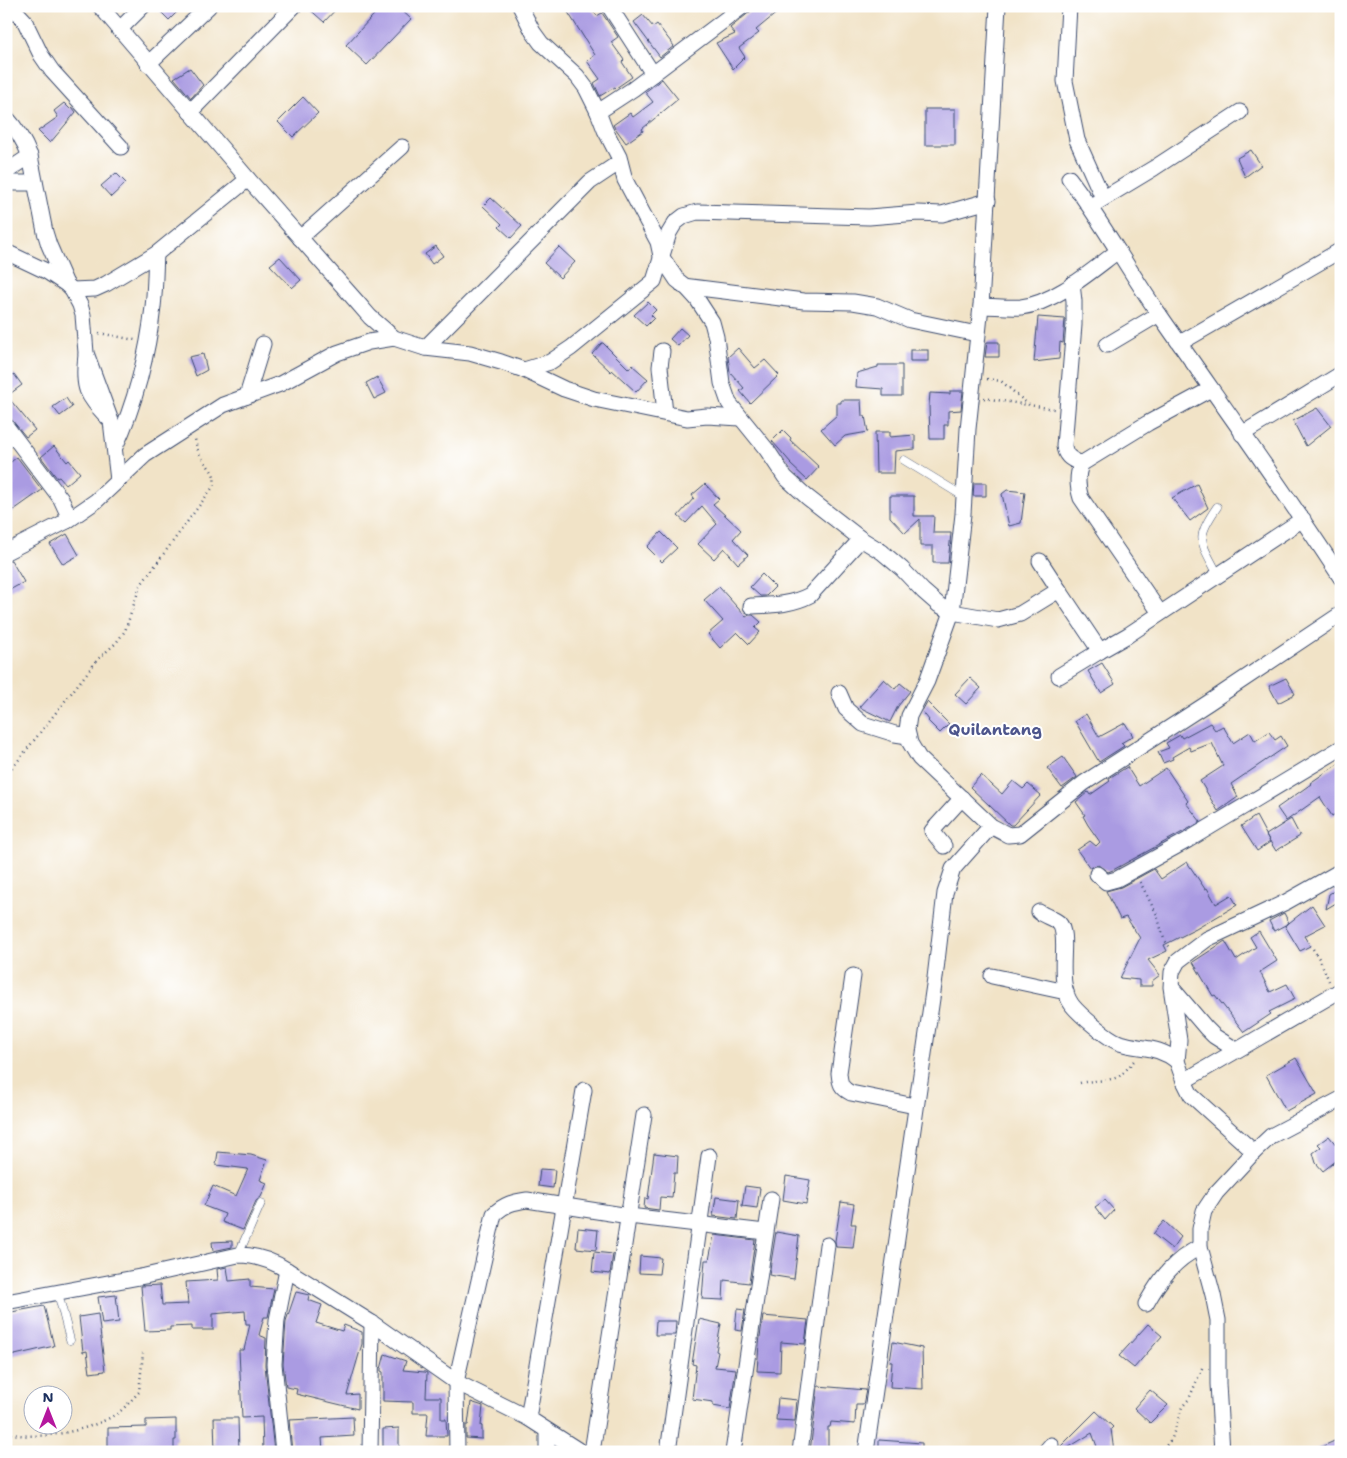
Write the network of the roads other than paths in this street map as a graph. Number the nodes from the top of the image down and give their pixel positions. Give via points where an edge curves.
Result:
1 (11, 6) edge
2 (100, 6) edge
3 (143, 6) edge
4 (209, 6) edge
5 (294, 6) edge
6 (520, 6) edge
7 (609, 6) edge
8 (743, 6) edge
9 (998, 6) edge
10 (1070, 6) edge
11 (119, 30) junction
12 (148, 64) junction
13 (653, 74) junction
14 (190, 112) junction
15 (598, 112) junction
16 (1240, 112) dead end
17 (6, 117) edge
18 (121, 147) dead end
19 (402, 147) dead end
20 (30, 156) junction
21 (620, 162) junction
22 (6, 172) edge
23 (1069, 178) dead end
24 (248, 179) junction
25 (6, 183) edge
26 (35, 183) junction
27 (988, 201) junction
28 (1097, 202) junction
29 (300, 238) junction
30 (1341, 250) edge
31 (1118, 251) junction
32 (6, 252) edge
33 (156, 254) junction
34 (661, 256) junction
35 (654, 281) junction
36 (1072, 284) junction
37 (69, 287) junction
38 (686, 287) junction
39 (982, 306) junction
40 (1159, 314) junction
41 (977, 334) junction
42 (394, 338) junction
43 (1180, 343) junction
44 (263, 344) dead end
45 (1107, 345) dead end
46 (425, 348) junction
47 (662, 351) dead end
48 (524, 370) junction
49 (1341, 374) edge
50 (1211, 389) junction
51 (247, 396) junction
52 (665, 413) junction
53 (740, 418) junction
54 (6, 426) edge
55 (1242, 434) junction
56 (114, 448) junction
57 (904, 460) dead end
58 (1081, 464) junction
59 (118, 480) junction
60 (963, 496) junction
61 (1217, 507) dead end
62 (1303, 519) junction
63 (66, 521) junction
64 (861, 539) junction
65 (9, 545) edge
66 (1040, 561) dead end
67 (1218, 575) junction
68 (1341, 578) edge
69 (1059, 590) junction
70 (751, 606) dead end
71 (952, 612) junction
72 (1160, 613) junction
73 (1341, 614) edge
74 (1100, 651) junction
75 (1059, 676) dead end
76 (839, 692) dead end
77 (908, 736) junction
78 (1341, 748) edge
79 (962, 798) junction
80 (991, 826) junction
81 (944, 846) dead end
82 (1341, 871) edge
83 (1097, 874) dead end
84 (1039, 912) dead end
85 (853, 976) dead end
86 (992, 976) dead end
87 (1171, 987) junction
88 (1066, 992) junction
89 (1338, 992) edge
90 (1236, 1050) junction
91 (1177, 1062) junction
92 (1184, 1081) junction
93 (584, 1090) dead end
94 (1341, 1099) edge
95 (916, 1106) junction
96 (644, 1115) dead end
97 (1254, 1152) junction
98 (709, 1156) dead end
99 (771, 1198) dead end
100 (261, 1203) dead end
101 (565, 1207) junction
102 (629, 1216) junction
103 (700, 1225) junction
104 (765, 1232) junction
105 (827, 1245) dead end
106 (1200, 1247) junction
107 (238, 1255) junction
108 (287, 1270) junction
109 (58, 1293) junction
110 (6, 1302) edge
111 (1146, 1304) dead end
112 (372, 1323) junction
113 (70, 1340) dead end
114 (456, 1382) junction
115 (528, 1418) junction
116 (547, 1431) junction
117 (284, 1452) edge
118 (370, 1452) edge
119 (457, 1452) edge
120 (547, 1452) edge
121 (581, 1452) edge
122 (592, 1452) edge
123 (668, 1452) edge
124 (733, 1452) edge
125 (800, 1452) edge
126 (866, 1452) edge
127 (1222, 1452) edge

1 - 18 street via 24,20 52,71
2 - 11 street
3 - 11 street
4 - 12 street
5 - 14 street
6 - 15 street via 541,43 578,76
7 - 13 street
8 - 13 street
9 - 27 street
10 - 28 street via 1065,81 1077,140
11 - 12 street
12 - 14 street
13 - 15 street
14 - 24 street
15 - 21 street
16 - 28 street
17 - 20 street via 18,130
19 - 29 street
20 - 22 street
20 - 26 street
21 - 34 street via 625,180 658,242
21 - 46 street via 590,182
23 - 28 street
24 - 29 street
24 - 33 street
25 - 26 street
26 - 37 street via 49,245
27 - 34 street via 942,214 869,217 698,212 675,223
27 - 39 street
28 - 31 street
29 - 42 street via 370,317
30 - 43 street
31 - 36 street
31 - 40 street
32 - 37 street via 46,271
33 - 37 street via 100,287 85,290
33 - 56 street via 154,305 148,342 124,426
34 - 35 street
34 - 38 street via 677,280
35 - 38 street
35 - 48 street via 571,348 550,362
36 - 39 street via 1041,302 1021,307
36 - 58 street via 1074,325 1065,453
37 - 56 street via 83,316 86,352 111,421
38 - 41 street via 804,301 853,302 877,306 910,320
38 - 53 street via 712,322 722,383 729,403
39 - 41 street
40 - 43 street
40 - 45 street
41 - 60 street
42 - 46 street
42 - 51 street via 337,353 280,384
43 - 50 street
44 - 51 street
46 - 48 street via 470,353
47 - 52 street via 660,367
48 - 52 street via 594,399
49 - 55 street
50 - 55 street
50 - 58 street
51 - 59 street via 204,416 144,455
52 - 53 street via 687,418
53 - 64 street via 785,477
54 - 63 street via 61,499 68,512
55 - 62 street
56 - 59 street
57 - 60 lane
58 - 72 street via 1077,482 1081,498
59 - 63 street via 96,501
60 - 71 street
61 - 67 lane via 1201,538
62 - 67 street
62 - 68 street
63 - 65 street
64 - 70 street via 810,595 788,604
64 - 71 street via 882,552 939,605
66 - 69 street
67 - 72 street
69 - 71 street via 1020,614 998,620
69 - 74 street
71 - 77 street via 927,681 909,716
72 - 74 street
73 - 80 street via 1084,783 1020,834 1008,835
74 - 75 street
76 - 77 street via 846,709 863,724
77 - 79 street via 920,758
78 - 83 street via 1188,840 1110,882
79 - 80 street
79 - 81 street via 932,832
80 - 95 street via 953,869 945,893
82 - 87 street via 1286,902 1208,939 1178,960 1172,972
84 - 88 street via 1058,923 1064,931 1062,970
85 - 95 street via 840,1084 851,1093
86 - 88 street
87 - 90 street via 1214,1036
87 - 91 street via 1178,1040
88 - 91 street via 1082,1016 1110,1039 1166,1052
89 - 90 street
90 - 92 street
91 - 92 street
92 - 97 street via 1192,1095
93 - 101 street
94 - 97 street via 1271,1136
95 - 126 street
96 - 102 street
97 - 106 street via 1204,1211
98 - 103 street
99 - 104 street
100 - 107 lane
101 - 102 street
101 - 114 street via 527,1200 510,1202 494,1214
101 - 115 street
102 - 103 street
102 - 122 street
103 - 104 street
103 - 123 street
104 - 124 street
105 - 125 street
106 - 111 street via 1170,1268
106 - 127 street via 1218,1320
107 - 108 street via 253,1255
107 - 109 street
108 - 112 street
108 - 117 street via 274,1344
109 - 110 street
109 - 113 lane
112 - 114 street
112 - 118 street
114 - 115 street
114 - 119 street
115 - 116 street
116 - 120 street
116 - 121 street

